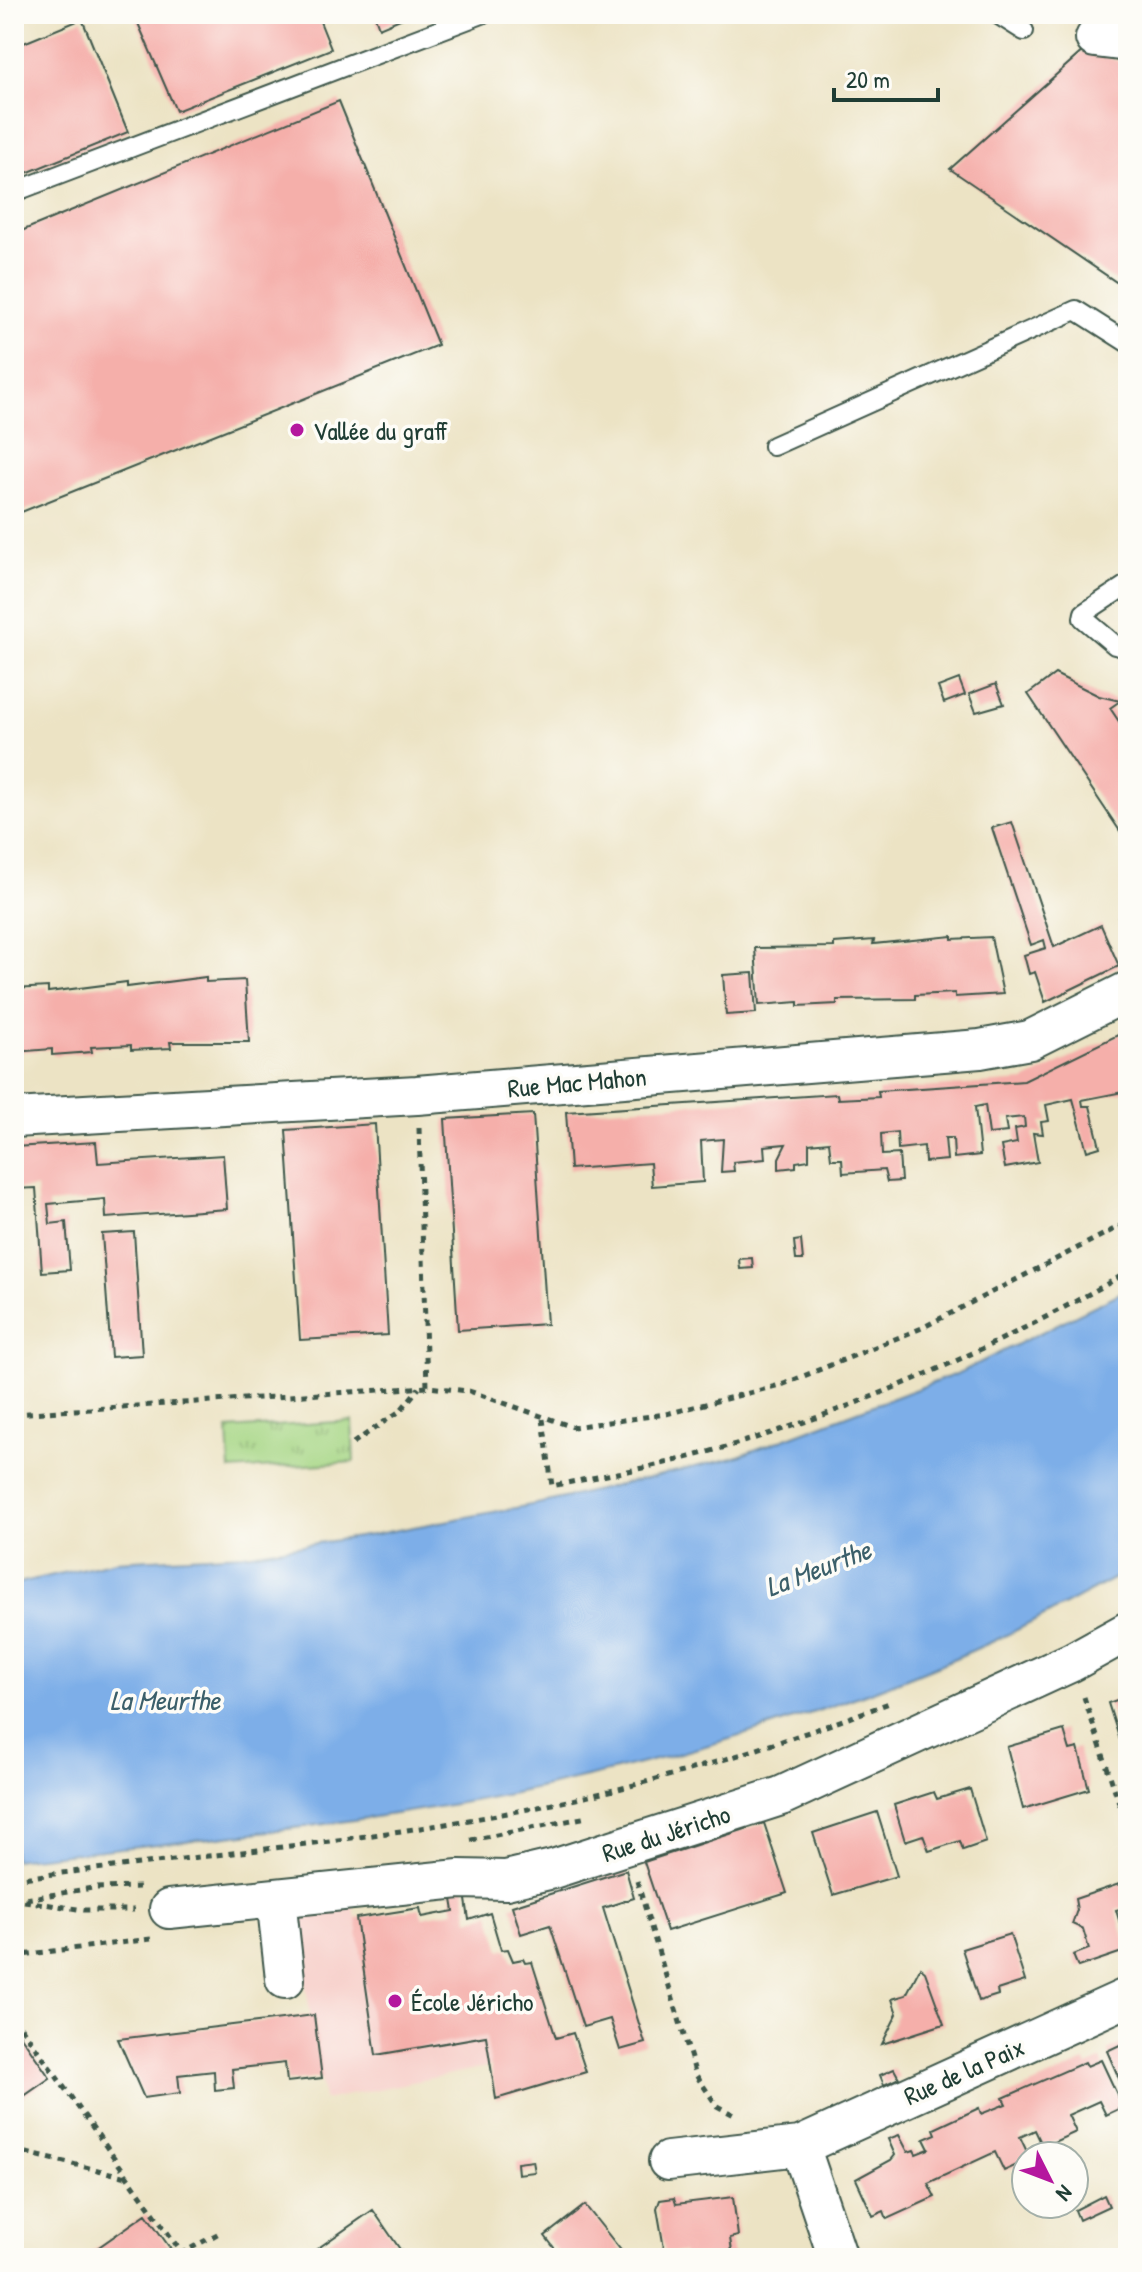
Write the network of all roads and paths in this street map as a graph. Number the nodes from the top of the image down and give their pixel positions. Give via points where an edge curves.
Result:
1 (482, 14) edge
2 (997, 14) edge
3 (1024, 31) dead end
4 (14, 192) edge
5 (1128, 343) edge
6 (773, 446) dead end
7 (1128, 584) edge
8 (1128, 648) edge
9 (1128, 991) edge
10 (417, 1095) junction
11 (14, 1118) edge
12 (1128, 1222) edge
13 (1128, 1272) edge
14 (427, 1387) junction
15 (420, 1388) junction
16 (14, 1414) edge
17 (543, 1419) junction
18 (353, 1443) dead end
19 (1128, 1631) edge
20 (1072, 1662) junction
21 (896, 1701) dead end
22 (601, 1813) dead end
23 (1128, 1830) edge
24 (470, 1840) dead end
25 (276, 1846) junction
26 (630, 1846) junction
27 (277, 1855) dead end
28 (14, 1879) edge
29 (161, 1898) junction
30 (276, 1898) junction
31 (17, 1901) edge
32 (285, 1979) dead end
33 (1128, 1997) edge
34 (14, 2017) edge
35 (747, 2121) dead end
36 (800, 2146) junction
37 (14, 2150) edge
38 (668, 2161) dead end
39 (128, 2177) junction
40 (221, 2232) dead end
41 (838, 2258) edge

1 - 4 lane
2 - 3 lane
5 - 6 lane via 1076,310
7 - 8 lane via 1083,618 1115,645
9 - 10 street, Rue Mac Mahon via 1030,1040 980,1049
10 - 11 street, Rue Mac Mahon
10 - 14 path
12 - 17 path via 922,1328 784,1384 666,1414 573,1427
13 - 17 path via 1009,1335 886,1389 708,1452 552,1486
14 - 15 path
14 - 17 path via 469,1391
15 - 16 path
15 - 18 path via 400,1411
19 - 20 street, Rue du Jéricho
20 - 23 path
20 - 26 street, Rue du Jéricho via 781,1796
21 - 25 path via 789,1740 554,1804
22 - 24 path
25 - 27 path
25 - 28 path
26 - 30 street, Rue du Jéricho via 506,1880 459,1879
26 - 35 path via 642,1903 696,2075 717,2106
29 - 30 street, Rue du Jéricho
29 - 31 path via 84,1910
29 - 31 path via 92,1888
30 - 32 street
33 - 36 street, Rue de la Paix
34 - 39 path
36 - 38 street, Rue de la Paix
36 - 41 street
37 - 39 path
39 - 40 path via 182,2253

